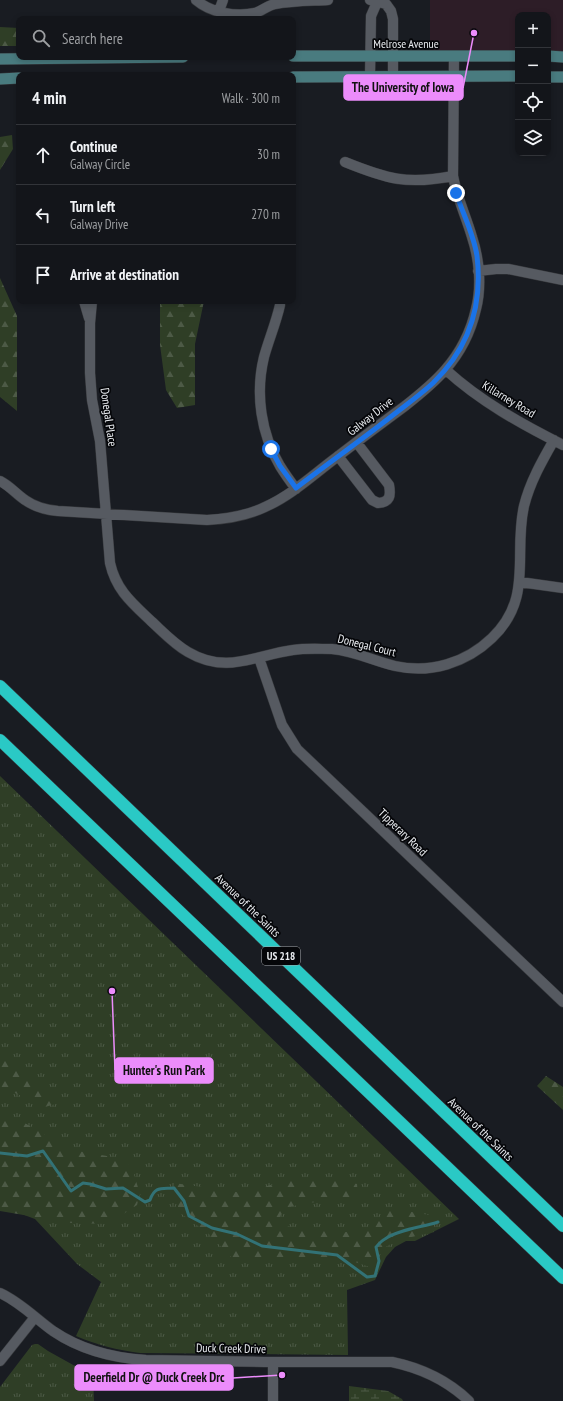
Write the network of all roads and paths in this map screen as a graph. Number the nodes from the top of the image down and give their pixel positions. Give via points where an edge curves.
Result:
1 (196, 0) edge
2 (223, 0) edge
3 (263, 0) edge
4 (328, 0) edge
5 (375, 0) edge
6 (273, 4) junction
7 (219, 11) junction
8 (371, 55) junction
9 (393, 55) junction
10 (296, 56) edge
11 (454, 56) junction
12 (515, 56) edge
13 (551, 56) edge
14 (563, 56) edge
15 (0, 59) edge
16 (16, 59) edge
17 (370, 76) junction
18 (393, 76) junction
19 (454, 76) junction
20 (515, 76) edge
21 (551, 76) edge
22 (296, 77) edge
23 (563, 77) edge
24 (16, 78) edge
25 (0, 79) edge
26 (345, 162) dead end
27 (453, 176) junction
28 (478, 271) junction
29 (563, 280) edge
30 (85, 304) edge
31 (92, 304) edge
32 (280, 305) dead end
33 (90, 324) junction
34 (446, 370) junction
35 (559, 442) edge
36 (357, 443) junction
37 (338, 456) junction
38 (0, 481) edge
39 (296, 488) junction
40 (106, 515) junction
41 (520, 582) junction
42 (563, 588) edge
43 (259, 658) junction
44 (0, 681) edge
45 (0, 686) edge
46 (34, 719) junction
47 (0, 740) edge
48 (563, 1002) edge
49 (563, 1226) edge
50 (563, 1278) edge
51 (0, 1293) edge
52 (35, 1317) junction
53 (0, 1361) edge
54 (273, 1362) junction
55 (274, 1401) edge
56 (469, 1401) edge

1 - 7 street
2 - 7 street
3 - 6 street
4 - 6 street
5 - 8 street via 371,16
5 - 9 street via 386,4 391,11
6 - 7 street via 256,12 234,14
8 - 9 main road, Melrose Avenue
8 - 10 main road, Melrose Avenue
8 - 17 street
9 - 11 main road, Melrose Avenue
9 - 18 street
11 - 12 main road, Melrose Avenue
11 - 19 street, Galway Drive
13 - 14 main road
15 - 16 main road
17 - 18 main road
17 - 22 main road
18 - 19 main road
19 - 20 main road
19 - 27 street, Galway Drive
21 - 23 main road
24 - 25 main road
26 - 27 street via 378,175 405,180 423,181
27 - 28 street, Galway Drive via 456,193 472,237
28 - 29 street via 508,270
28 - 34 street, Galway Drive via 477,307 464,343
30 - 33 street, Donegal Place
31 - 33 street, Donegal Place
32 - 39 street via 264,357 260,402 264,428 271,449
33 - 40 street, Donegal Place via 90,373 100,441
34 - 35 street, Killarney Road via 482,399
34 - 36 street, Galway Drive via 424,391
35 - 41 street, Donegal Court via 535,475 524,507
36 - 37 street, Galway Drive
36 - 37 street via 389,485 389,498 385,502 378,503 372,500
37 - 39 street, Galway Drive
38 - 40 street, Galway Drive via 25,500 46,510
39 - 40 street, Galway Drive via 257,510 224,519
40 - 43 street, Donegal Court via 112,574 127,598 171,639 203,659 232,663
41 - 42 street
41 - 43 street, Donegal Court via 510,613 502,627 481,648 454,663 422,669 408,668 334,649 293,650
43 - 48 street, Tipperary Road via 282,725 297,749
44 - 46 highway
45 - 46 highway, Avenue of the Saints / US 218
46 - 49 highway, Avenue of the Saints / US 218
47 - 50 highway
51 - 52 street, Duck Creek Drive
52 - 53 street
52 - 54 street, Duck Creek Drive via 67,1339 106,1355 146,1360
54 - 55 street
54 - 56 street, Duck Creek Drive via 392,1362 438,1378

